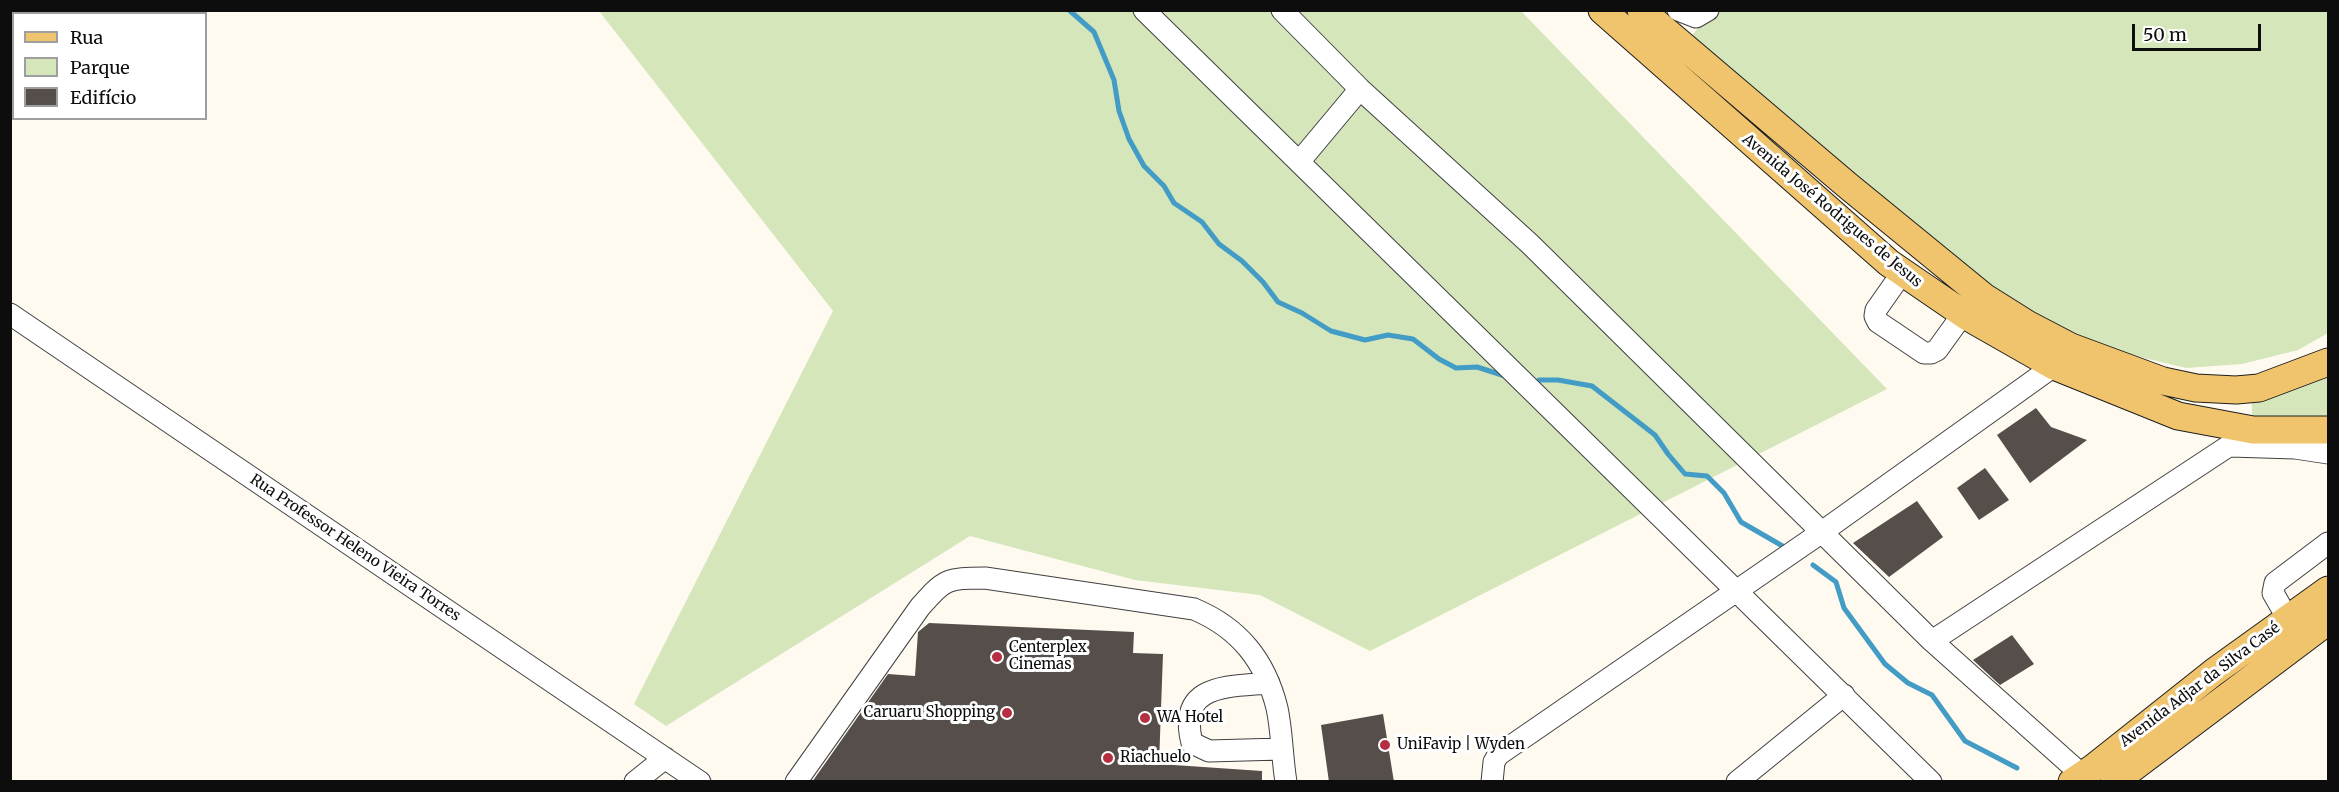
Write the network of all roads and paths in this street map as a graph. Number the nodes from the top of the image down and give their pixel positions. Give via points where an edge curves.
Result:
1 (1144, 10) edge
2 (1282, 10) edge
3 (1602, 10) edge
4 (1641, 10) edge
5 (1678, 10) edge
6 (1706, 12) edge
7 (1360, 89) junction
8 (1299, 162) junction
9 (1902, 273) junction
10 (10, 314) edge
11 (1963, 314) junction
12 (2328, 362) edge
13 (2054, 366) junction
14 (2253, 430) junction
15 (2328, 430) edge
16 (2230, 446) junction
17 (2328, 453) edge
18 (1822, 532) junction
19 (2328, 543) edge
20 (1738, 590) junction
21 (2328, 590) edge
22 (2288, 619) junction
23 (2328, 621) edge
24 (1932, 641) junction
25 (1269, 683) junction
26 (1844, 695) junction
27 (1281, 748) junction
28 (665, 758) junction
29 (2082, 779) edge
30 (636, 782) edge
31 (700, 782) edge
32 (796, 782) edge
33 (1286, 782) edge
34 (1492, 782) edge
35 (1737, 782) edge
36 (1931, 782) edge
37 (2114, 782) edge

1 - 8 street
2 - 7 street
3 - 9 main road, Avenida José Rodrigues de Jesus
4 - 12 main road, Avenida José Rodrigues de Jesus via 1984,297 2072,347 2163,381 2196,388 2259,388
5 - 6 street via 1696,17
7 - 8 street
7 - 18 street via 1530,244
8 - 20 street
9 - 11 main road, Avenida José Rodrigues de Jesus
9 - 11 street via 1875,316 1924,353 1937,350
10 - 28 street, Rua Professor Heleno Vieira Torres
11 - 13 main road, Avenida José Rodrigues de Jesus
13 - 14 main road, Avenida José Rodrigues de Jesus via 2178,416
13 - 18 street
14 - 15 main road, Avenida José Rodrigues de Jesus
14 - 16 street
16 - 17 street
16 - 24 street
18 - 20 street
18 - 24 street
19 - 22 street via 2276,584 2273,593
20 - 26 street
20 - 34 street via 1498,755
21 - 22 main road, Avenida Adjar da Silva Casé
22 - 29 main road, Avenida Adjar da Silva Casé via 2214,672
23 - 37 main road, Avenida Adjar da Silva Casé
24 - 29 street
25 - 27 street via 1277,709
25 - 27 street via 1227,686 1201,696 1191,716 1190,734 1192,743 1209,752
25 - 32 street via 1249,647 1216,618 1194,609 963,578 942,583 920,607
26 - 35 street
26 - 36 street
27 - 33 street
28 - 30 street
28 - 31 street, Rua Professor Heleno Vieira Torres

